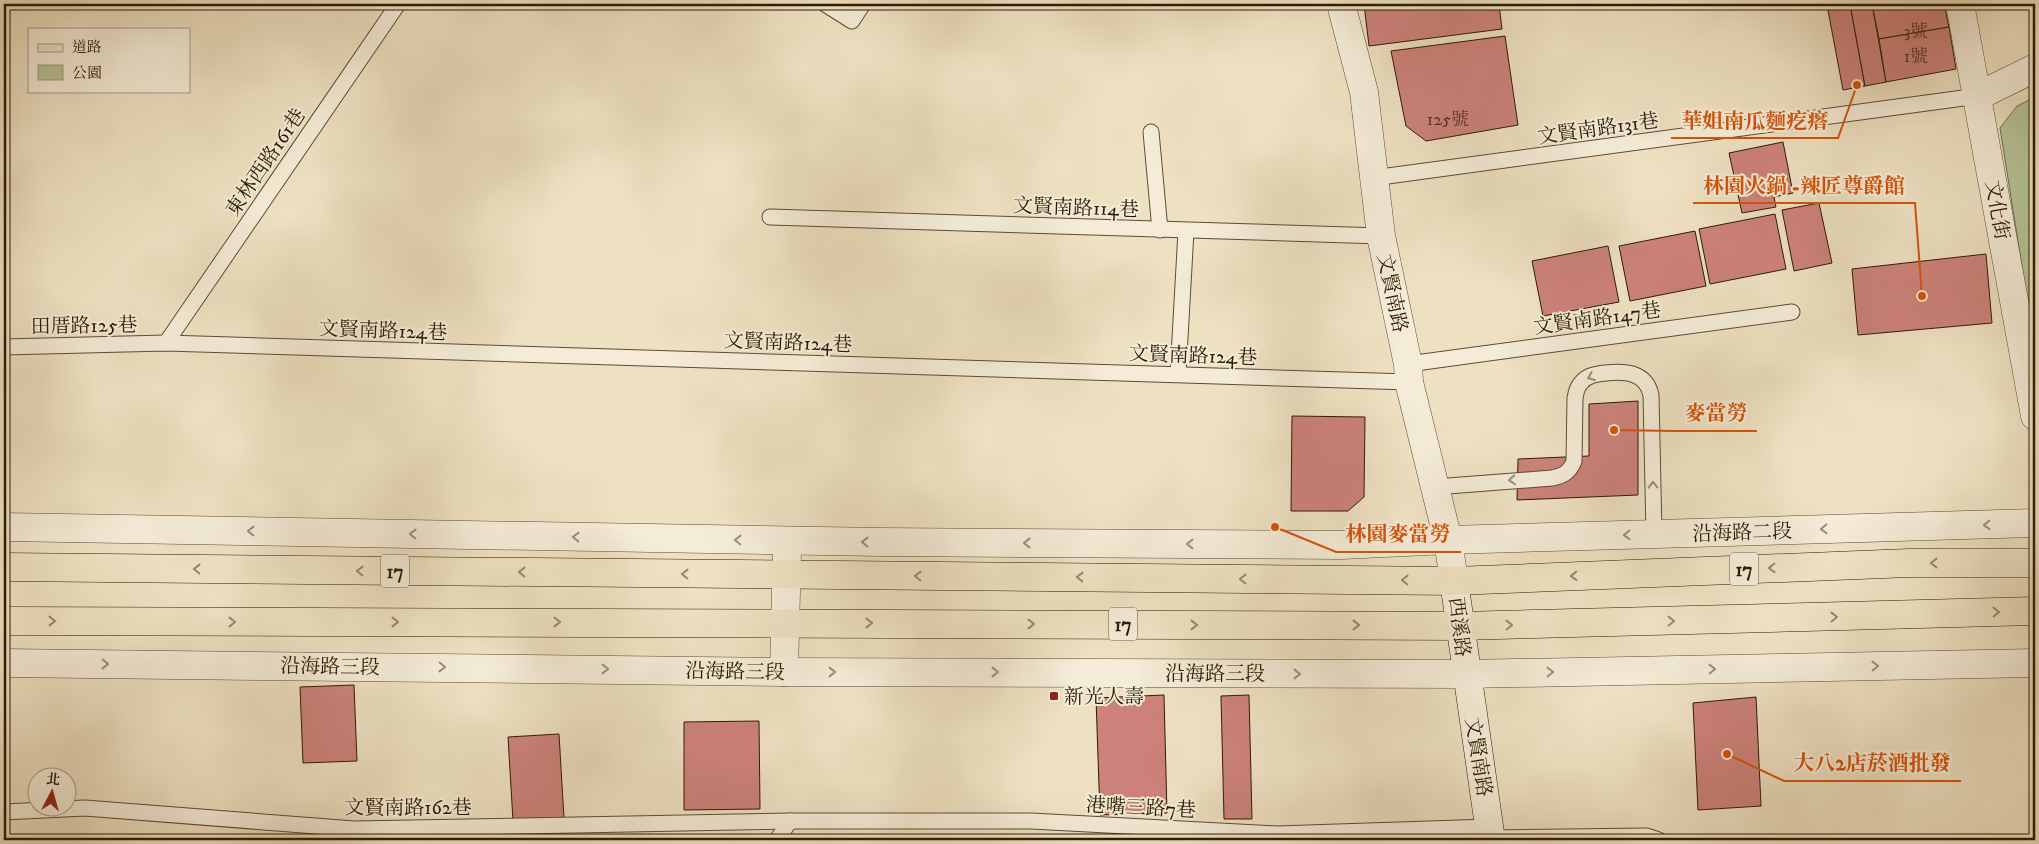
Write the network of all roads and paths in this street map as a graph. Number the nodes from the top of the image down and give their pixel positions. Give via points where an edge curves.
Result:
1 (398, 4) edge
2 (825, 4) edge
3 (863, 4) edge
4 (1342, 4) edge
5 (1960, 4) edge
6 (2035, 68) edge
7 (1978, 96) junction
8 (1150, 132) dead end
9 (1373, 178) junction
10 (770, 217) dead end
11 (1160, 230) junction
12 (1186, 231) junction
13 (1381, 236) junction
14 (1792, 312) dead end
15 (166, 343) junction
16 (4, 347) edge
17 (1408, 373) junction
18 (1178, 374) junction
19 (2035, 416) edge
20 (1435, 487) junction
21 (2035, 523) edge
22 (4, 527) edge
23 (1654, 534) junction
24 (1448, 540) junction
25 (787, 541) junction
26 (2035, 563) edge
27 (4, 567) edge
28 (786, 574) junction
29 (1454, 580) junction
30 (2035, 612) edge
31 (4, 621) edge
32 (785, 623) junction
33 (1460, 626) junction
34 (4, 662) edge
35 (2035, 663) edge
36 (784, 672) junction
37 (1466, 674) junction
38 (4, 812) edge
39 (790, 821) junction
40 (1490, 835) edge
41 (1277, 837) edge
42 (777, 840) edge
43 (1659, 840) edge

1 - 15 lane, 東林西路161巷
2 - 3 lane via 852,21
4 - 9 street, 文賢南路 via 1364,92
5 - 7 street, 文化街
6 - 7 street
7 - 9 lane, 文賢南路131巷
7 - 19 street, 文化街
8 - 11 lane
9 - 13 street, 文賢南路
10 - 11 lane, 文賢南路114巷
11 - 12 lane, 文賢南路114巷
12 - 13 lane, 文賢南路114巷
12 - 18 lane
13 - 17 street, 文賢南路
14 - 17 lane, 文賢南路147巷
15 - 16 lane, 田厝路125巷
15 - 18 lane, 文賢南路124巷
17 - 18 lane, 文賢南路124巷
17 - 20 street, 文賢南路
23 -> 20 lane via 1650,389 1625,371 1595,374 1581,382 1575,398 1574,461 1565,474 1552,478
20 - 24 street, 文賢南路
21 -> 23 street, 沿海路二段
25 -> 22 street
23 -> 24 street, 沿海路二段
24 -> 25 street via 1342,545
24 - 29 street, 文賢南路
25 - 28 street
26 -> 29 main road, 沿海路二段 / 17 via 1909,563
28 -> 27 main road, 17
29 -> 28 main road, 17
28 - 32 street
29 - 33 street, 西溪路
33 -> 30 main road, 17
31 -> 32 main road, 17
32 -> 33 main road, 17
32 - 36 street
33 - 37 street, 西溪路
34 -> 36 street, 沿海路三段
37 -> 35 street
36 -> 37 street, 沿海路三段
37 - 40 street, 文賢南路
38 - 39 lane, 文賢南路162巷 via 85,808 354,829
39 - 41 lane, 港嘴三路7巷 via 1031,822
39 - 42 lane
40 - 41 lane, 港嘴三路7巷
40 - 43 lane via 1647,836

